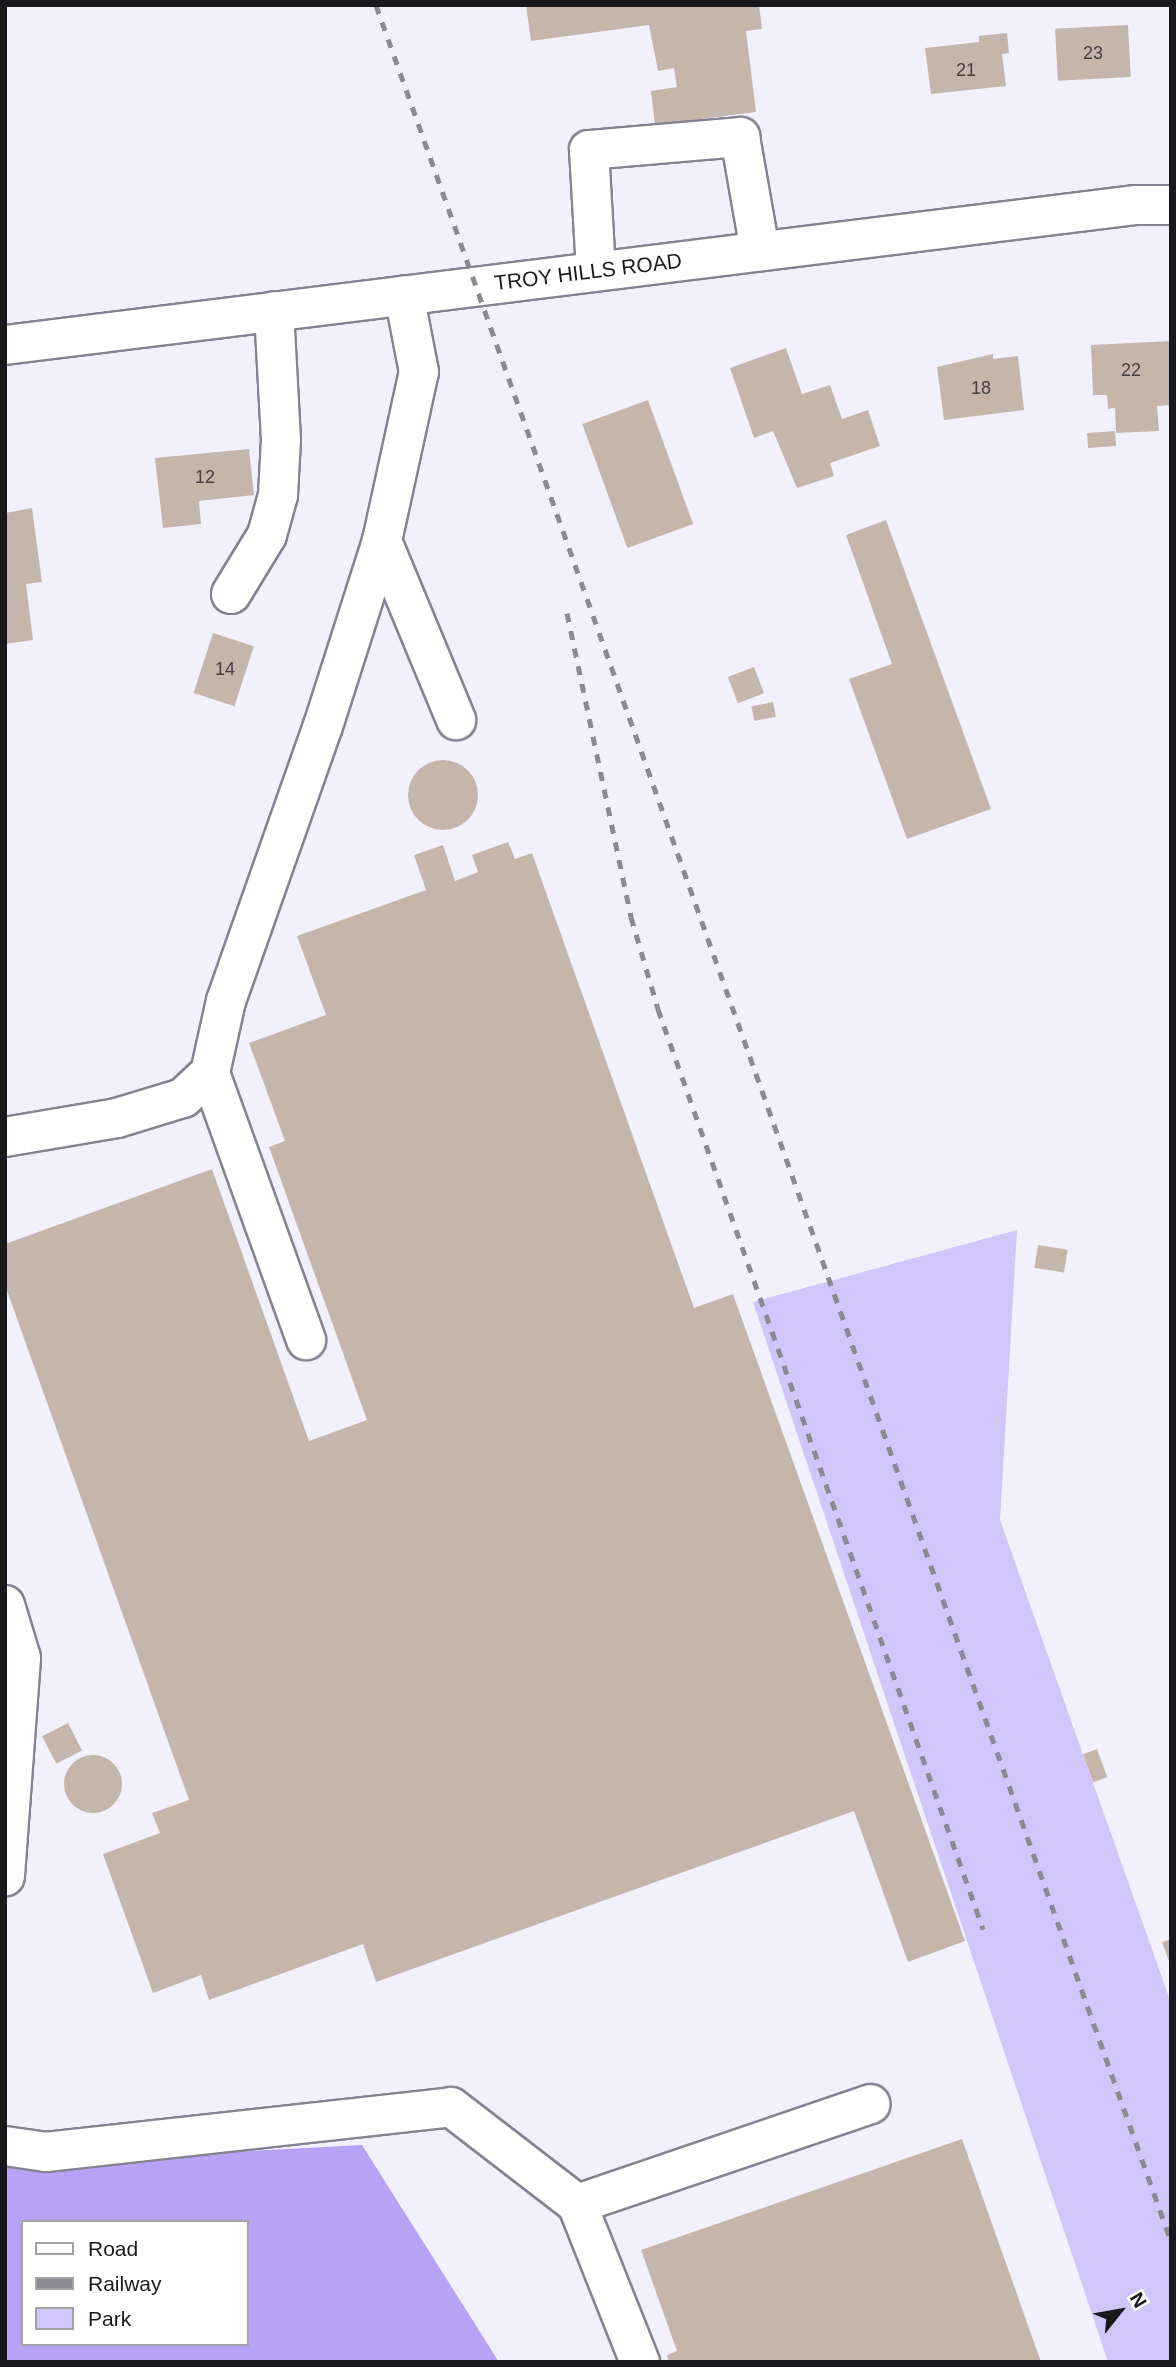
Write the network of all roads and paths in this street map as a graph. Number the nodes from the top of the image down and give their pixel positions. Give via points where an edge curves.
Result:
1 (1171, 205) edge
2 (760, 251) junction
3 (596, 271) junction
4 (404, 295) junction
5 (274, 311) junction
6 (5, 345) edge
7 (382, 541) junction
8 (231, 594) dead end
9 (456, 720) dead end
10 (209, 1073) junction
11 (5, 1137) edge
12 (306, 1340) dead end
13 (5, 1605) edge
14 (5, 1876) edge
15 (870, 2104) dead end
16 (5, 2146) edge
17 (578, 2204) junction
18 (640, 2362) edge

1 - 2 main road, TROY HILLS ROAD via 1136,205
2 - 3 main road, TROY HILLS ROAD
2 - 3 main road via 740,137 589,150
3 - 4 main road, TROY HILLS ROAD
4 - 5 main road, TROY HILLS ROAD
4 - 7 main road via 419,372
5 - 6 main road, TROY HILLS ROAD
5 - 8 main road via 281,440 278,495 267,536
7 - 9 main road
7 - 10 main road via 323,726 226,1001
10 - 11 main road via 183,1098 117,1118
10 - 12 main road
13 - 14 main road via 21,1658
15 - 17 main road
16 - 17 main road via 46,2152 451,2107
17 - 18 main road

